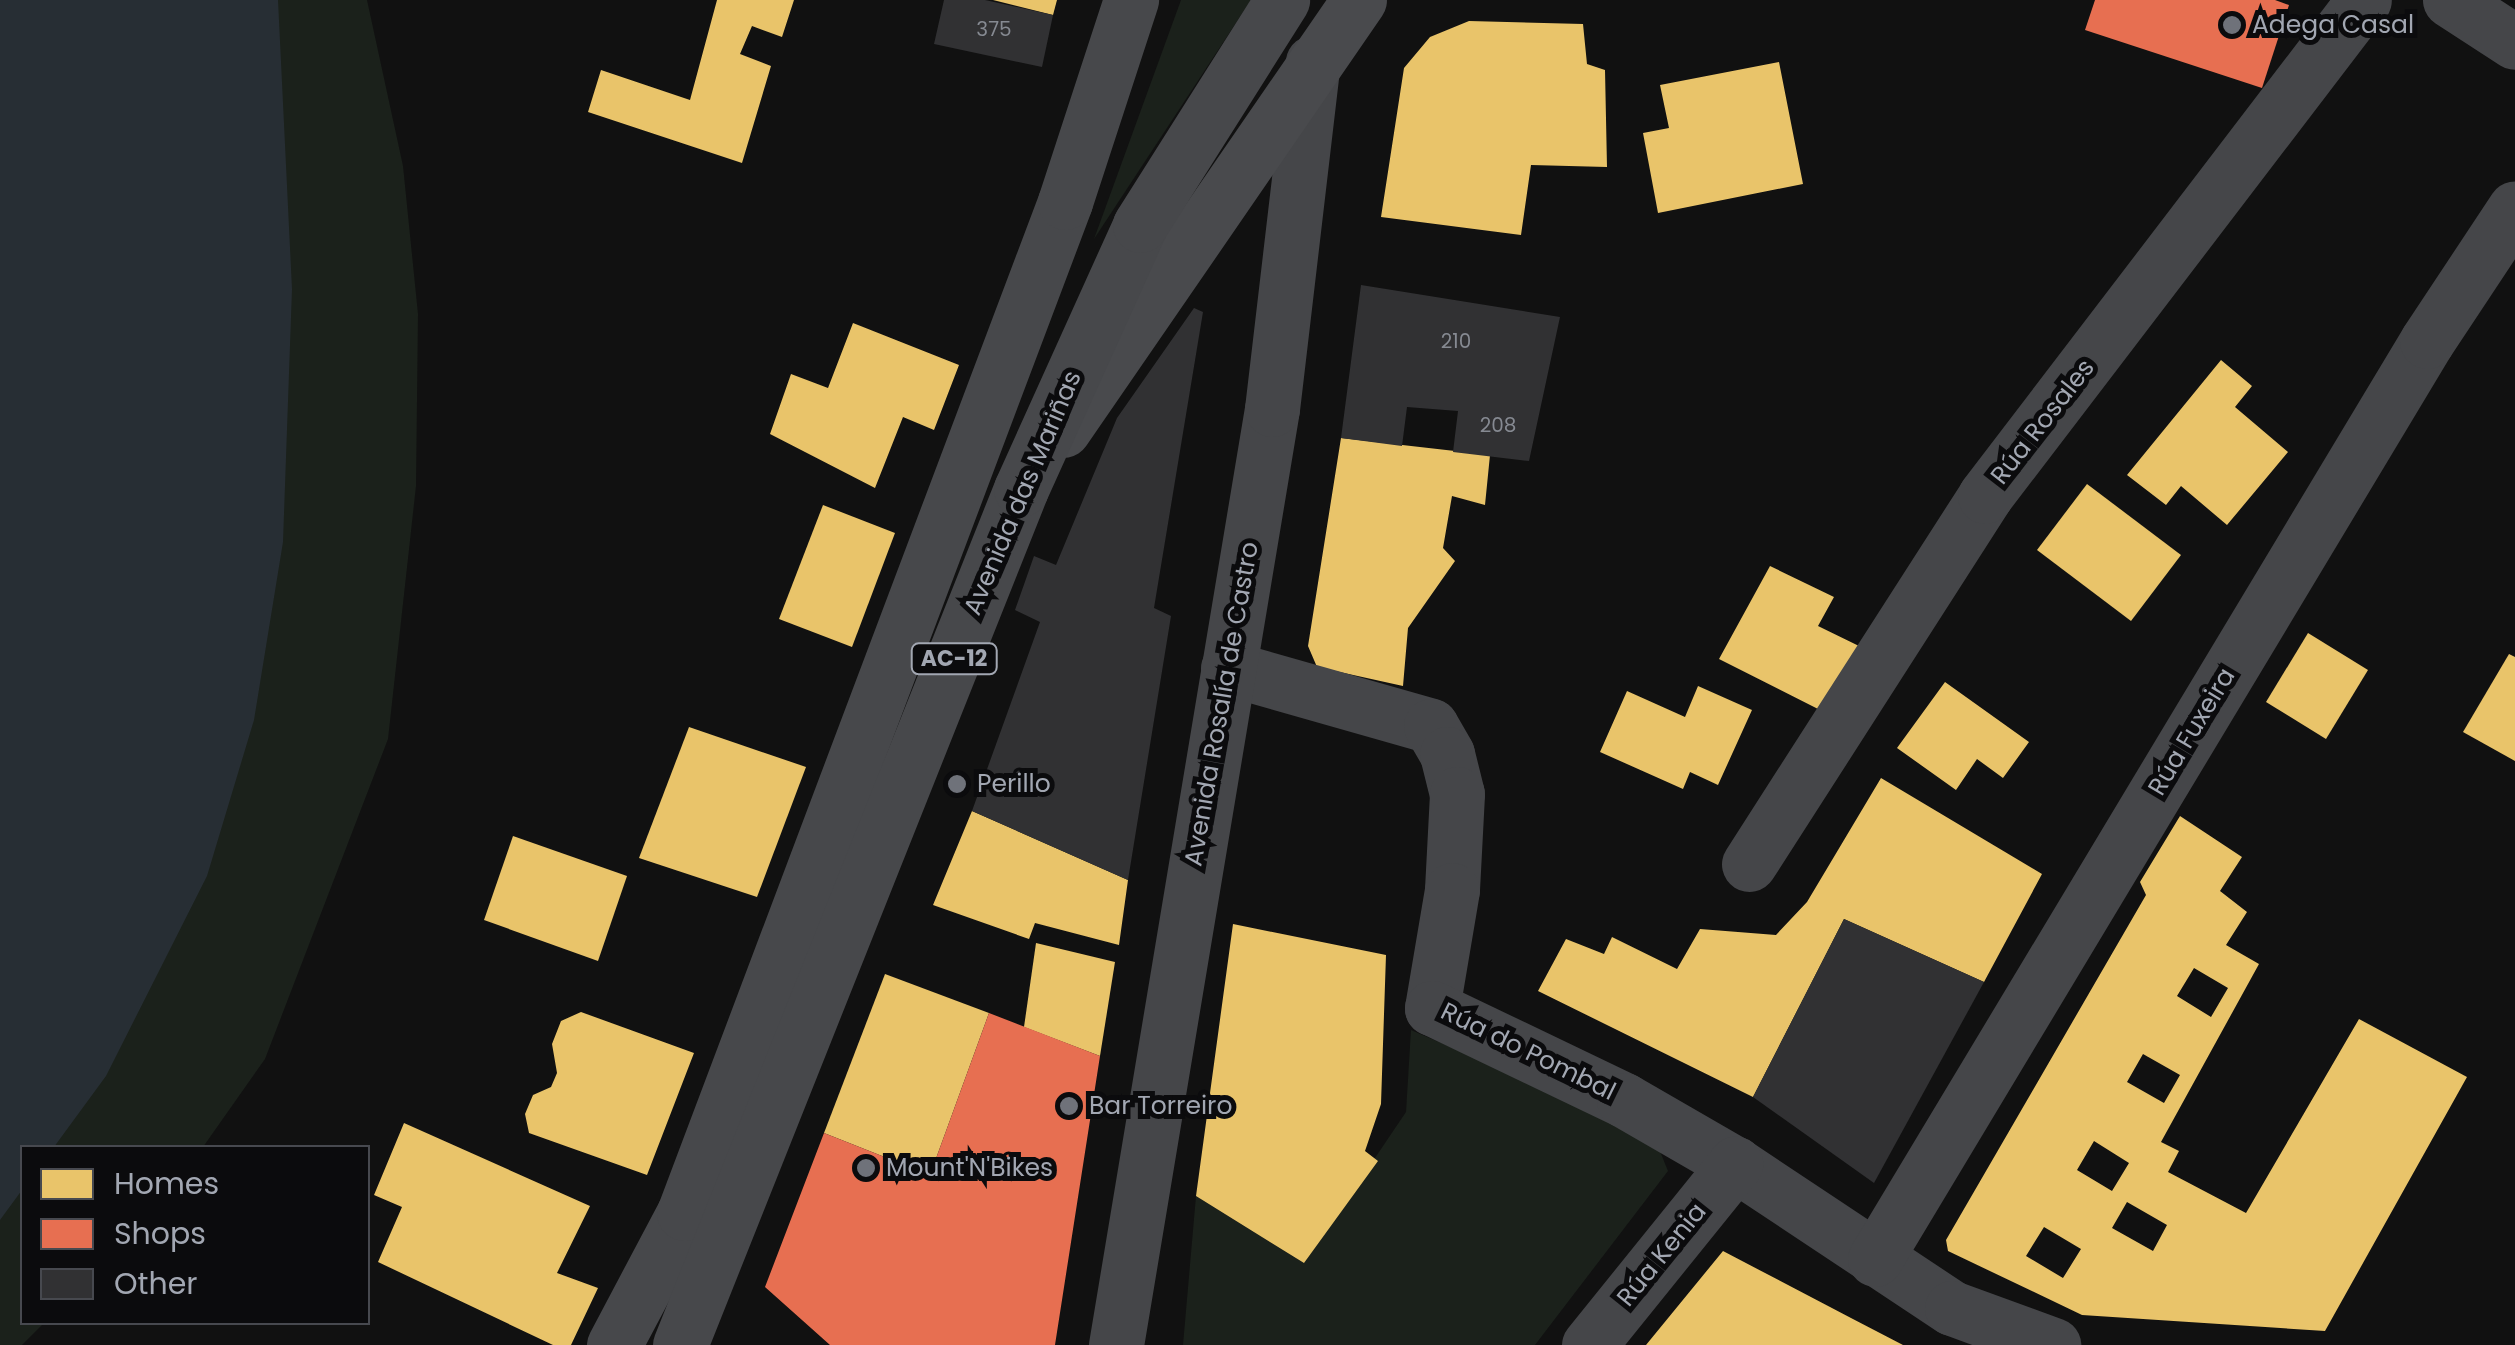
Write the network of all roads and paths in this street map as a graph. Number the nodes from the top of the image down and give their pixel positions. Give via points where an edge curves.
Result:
1 (1130, 0) edge
2 (1282, 0) edge
3 (1360, 0) edge
4 (2364, 0) edge
5 (2450, 0) edge
6 (2515, 42) edge
7 (1313, 62) junction
8 (2515, 208) edge
9 (1021, 490) junction
10 (1228, 668) junction
11 (1750, 864) dead end
12 (1735, 1164) junction
13 (1876, 1260) junction
14 (614, 1345) edge
15 (680, 1345) edge
16 (1116, 1345) edge
17 (1589, 1345) edge
18 (2053, 1345) edge

1 - 14 highway, AC-12 via 1032,292 684,1213
2 - 9 highway, Avenida das Mariñas / AC-12 via 1140,224
3 - 7 main road
4 - 11 street, Rúa Rosales via 1985,496
5 - 6 street
7 - 9 main road
7 - 10 street, Avenida Rosalía de Castro via 1272,409
8 - 13 street, Rúa Fuxeira via 2427,341
9 - 15 highway, Avenida das Mariñas / AC-12
10 - 12 street, Rúa do Pombal via 1431,726 1448,754 1457,794 1452,890 1432,1008 1624,1100
10 - 16 street, Avenida Rosalía de Castro
12 - 13 street, Rúa do Pombal
12 - 17 street, Rúa Kenia
13 - 18 street, Rúa do Pombal via 1952,1308

